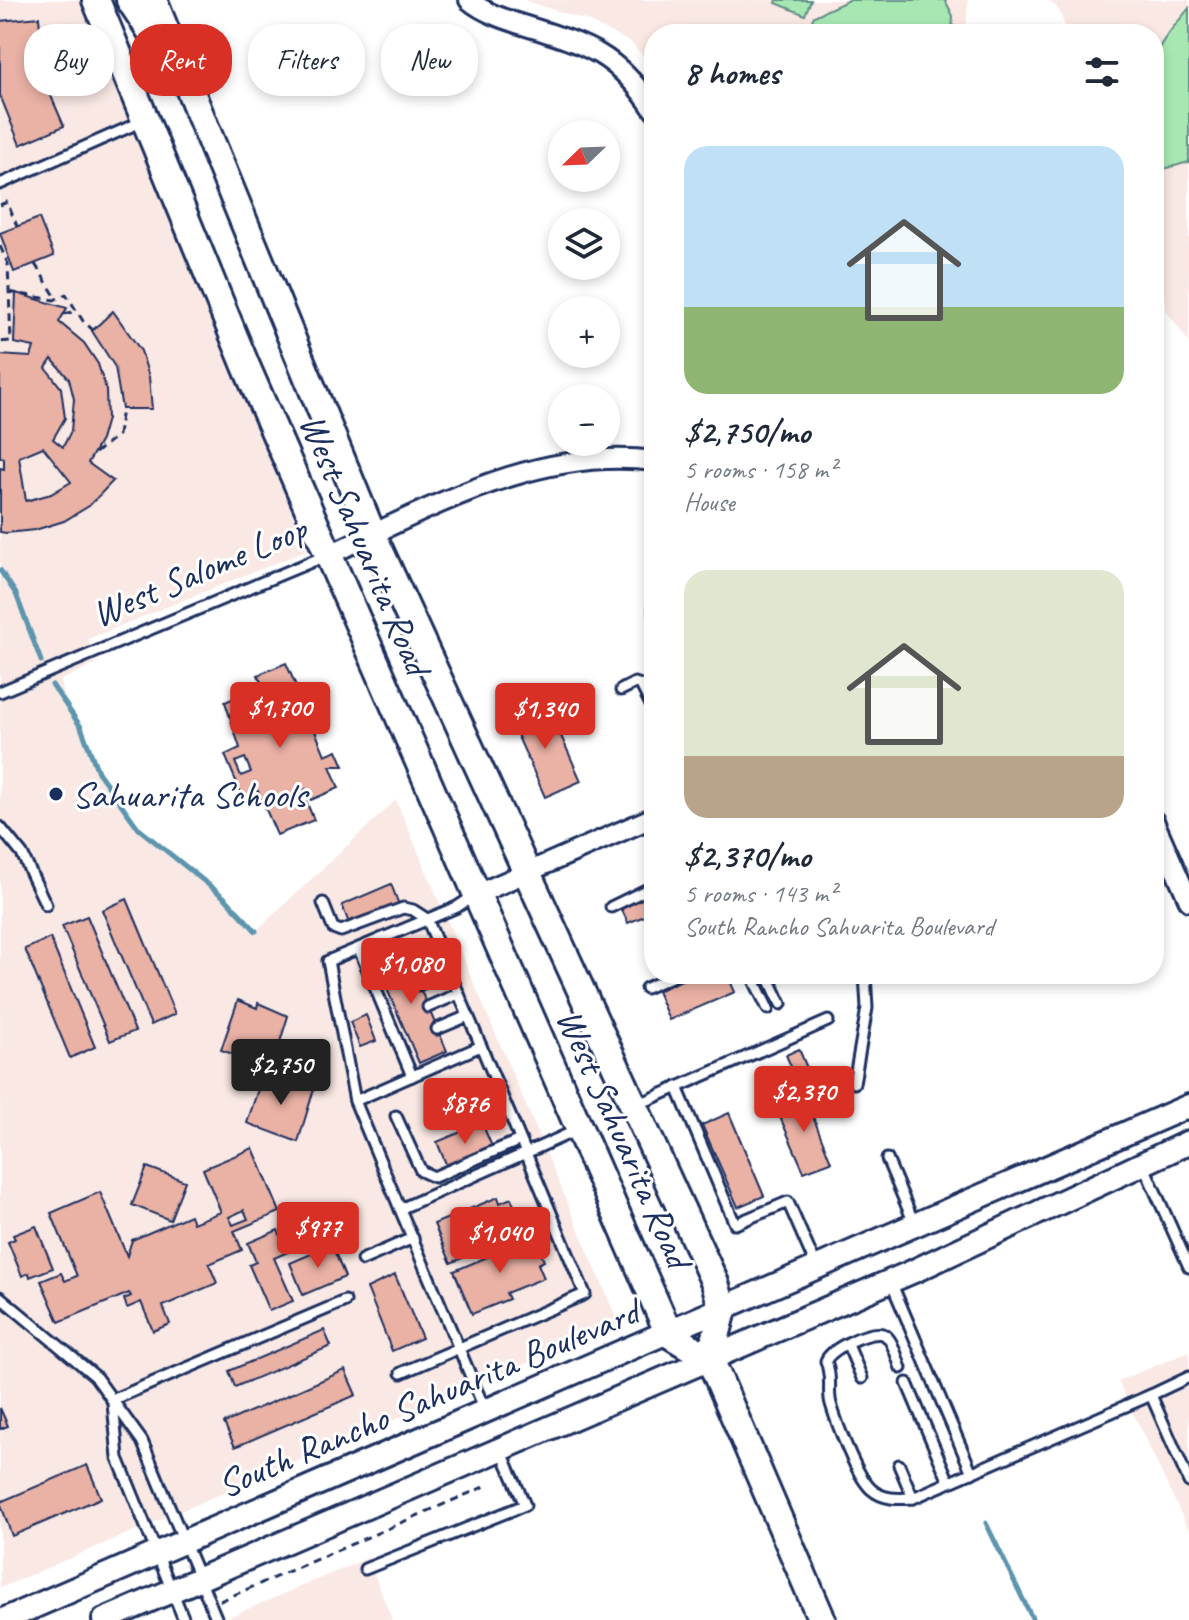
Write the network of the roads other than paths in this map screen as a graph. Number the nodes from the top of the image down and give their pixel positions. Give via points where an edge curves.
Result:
1 (96, 0) edge
2 (148, 0) edge
3 (469, 0) edge
4 (644, 95) edge
5 (147, 120) junction
6 (0, 184) edge
7 (644, 460) edge
8 (372, 534) junction
9 (328, 555) junction
10 (621, 690) dead end
11 (644, 691) edge
12 (0, 692) edge
13 (644, 821) edge
14 (0, 827) edge
15 (1164, 844) edge
16 (525, 874) junction
17 (644, 891) edge
18 (475, 895) junction
19 (1189, 901) edge
20 (323, 903) dead end
21 (46, 905) dead end
22 (611, 907) dead end
23 (427, 919) junction
24 (359, 949) junction
25 (440, 950) junction
26 (409, 963) dead end
27 (449, 972) junction
28 (655, 984) edge
29 (756, 984) edge
30 (772, 984) edge
31 (866, 984) edge
32 (418, 985) dead end
33 (646, 988) dead end
34 (458, 994) junction
35 (781, 1004) dead end
36 (428, 1007) dead end
37 (768, 1009) dead end
38 (468, 1016) junction
39 (828, 1021) dead end
40 (437, 1029) dead end
41 (410, 1041) dead end
42 (399, 1046) junction
43 (481, 1046) junction
44 (412, 1076) junction
45 (854, 1083) dead end
46 (677, 1087) junction
47 (355, 1101) junction
48 (635, 1106) junction
49 (1189, 1106) edge
50 (396, 1116) dead end
51 (579, 1129) junction
52 (520, 1140) junction
53 (1189, 1142) edge
54 (526, 1153) junction
55 (887, 1159) dead end
56 (1143, 1163) junction
57 (400, 1209) junction
58 (916, 1227) junction
59 (413, 1238) junction
60 (362, 1260) dead end
61 (1189, 1267) edge
62 (818, 1270) junction
63 (891, 1282) junction
64 (0, 1297) edge
65 (345, 1301) dead end
66 (723, 1310) junction
67 (669, 1334) junction
68 (848, 1345) junction
69 (459, 1348) junction
70 (710, 1359) junction
71 (901, 1368) dead end
72 (401, 1373) dead end
73 (1189, 1377) edge
74 (862, 1378) dead end
75 (907, 1383) dead end
76 (1151, 1395) junction
77 (112, 1400) junction
78 (485, 1410) junction
79 (507, 1464) junction
80 (899, 1465) dead end
81 (972, 1473) junction
82 (949, 1482) junction
83 (1189, 1482) edge
84 (913, 1498) junction
85 (184, 1541) junction
86 (157, 1553) junction
87 (365, 1569) dead end
88 (200, 1579) junction
89 (172, 1590) junction
90 (3, 1620) edge
91 (104, 1620) edge
92 (184, 1620) edge
93 (217, 1620) edge
94 (822, 1620) edge

1 - 5 main road, West Sahuarita Road
2 - 8 main road, West Sahuarita Road
3 - 4 street via 616,62
5 - 6 lane
5 - 9 main road, West Sahuarita Road
7 - 8 street, West Salome Loop via 611,457 550,464
8 - 9 street, West Salome Loop
8 - 16 main road, West Sahuarita Road
9 - 12 lane, West Salome Loop
9 - 18 main road, West Sahuarita Road
10 - 11 lane via 635,683
13 - 16 street
14 - 21 lane via 22,854
15 - 19 street
16 - 18 street
16 - 48 main road, West Sahuarita Road
17 - 22 lane
18 - 23 lane
18 - 51 main road, West Sahuarita Road
20 - 23 lane via 333,928 341,931 403,908
23 - 24 lane
23 - 25 lane
24 - 42 lane via 386,999
24 - 47 lane via 328,961
25 - 26 lane
25 - 27 lane
27 - 32 lane
27 - 34 lane
28 - 33 lane
29 - 37 lane
30 - 35 lane
31 - 45 lane via 867,1008
34 - 36 lane
34 - 38 lane
38 - 40 lane
38 - 43 lane
39 - 46 lane
41 - 42 lane
42 - 44 lane
43 - 44 lane
43 - 52 lane
44 - 47 lane
46 - 48 lane
46 - 62 lane via 735,1224 788,1202
47 - 57 lane
48 - 66 main road, West Sahuarita Road
49 - 58 street, South Rancho Sahuarita Boulevard
50 - 52 lane via 421,1171 434,1177
51 - 54 lane
51 - 67 main road, West Sahuarita Road
52 - 54 lane
53 - 56 street, South Rancho Sahuarita Boulevard
54 - 57 lane
54 - 69 lane via 585,1294
55 - 58 lane
56 - 61 lane
56 - 63 street, South Rancho Sahuarita Boulevard
57 - 59 lane
58 - 62 street, South Rancho Sahuarita Boulevard
59 - 60 lane
59 - 69 lane
62 - 66 street, South Rancho Sahuarita Boulevard
63 - 70 street, South Rancho Sahuarita Boulevard
63 - 81 lane
64 - 77 lane via 95,1376
65 - 77 lane
66 - 67 street, South Rancho Sahuarita Boulevard
66 - 70 main road
67 - 70 main road
67 - 78 street, South Rancho Sahuarita Boulevard
68 - 71 lane via 883,1334
68 - 74 lane
68 - 84 lane via 827,1356 829,1400 860,1473 871,1490 891,1499
69 - 72 lane
69 - 78 lane
70 - 79 street, South Rancho Sahuarita Boulevard
70 - 94 main road
73 - 76 lane
75 - 82 lane
76 - 81 lane
76 - 83 lane
77 - 85 lane via 142,1441
77 - 86 lane via 118,1458
78 - 85 street, South Rancho Sahuarita Boulevard
79 - 87 lane via 525,1505
79 - 88 street, South Rancho Sahuarita Boulevard
80 - 84 lane
81 - 82 lane
82 - 84 lane
85 - 86 street, South Rancho Sahuarita Boulevard
85 - 88 lane
86 - 89 lane
86 - 90 street, South Rancho Sahuarita Boulevard
88 - 89 street, South Rancho Sahuarita Boulevard
88 - 93 lane
89 - 91 street, South Rancho Sahuarita Boulevard
89 - 92 lane

